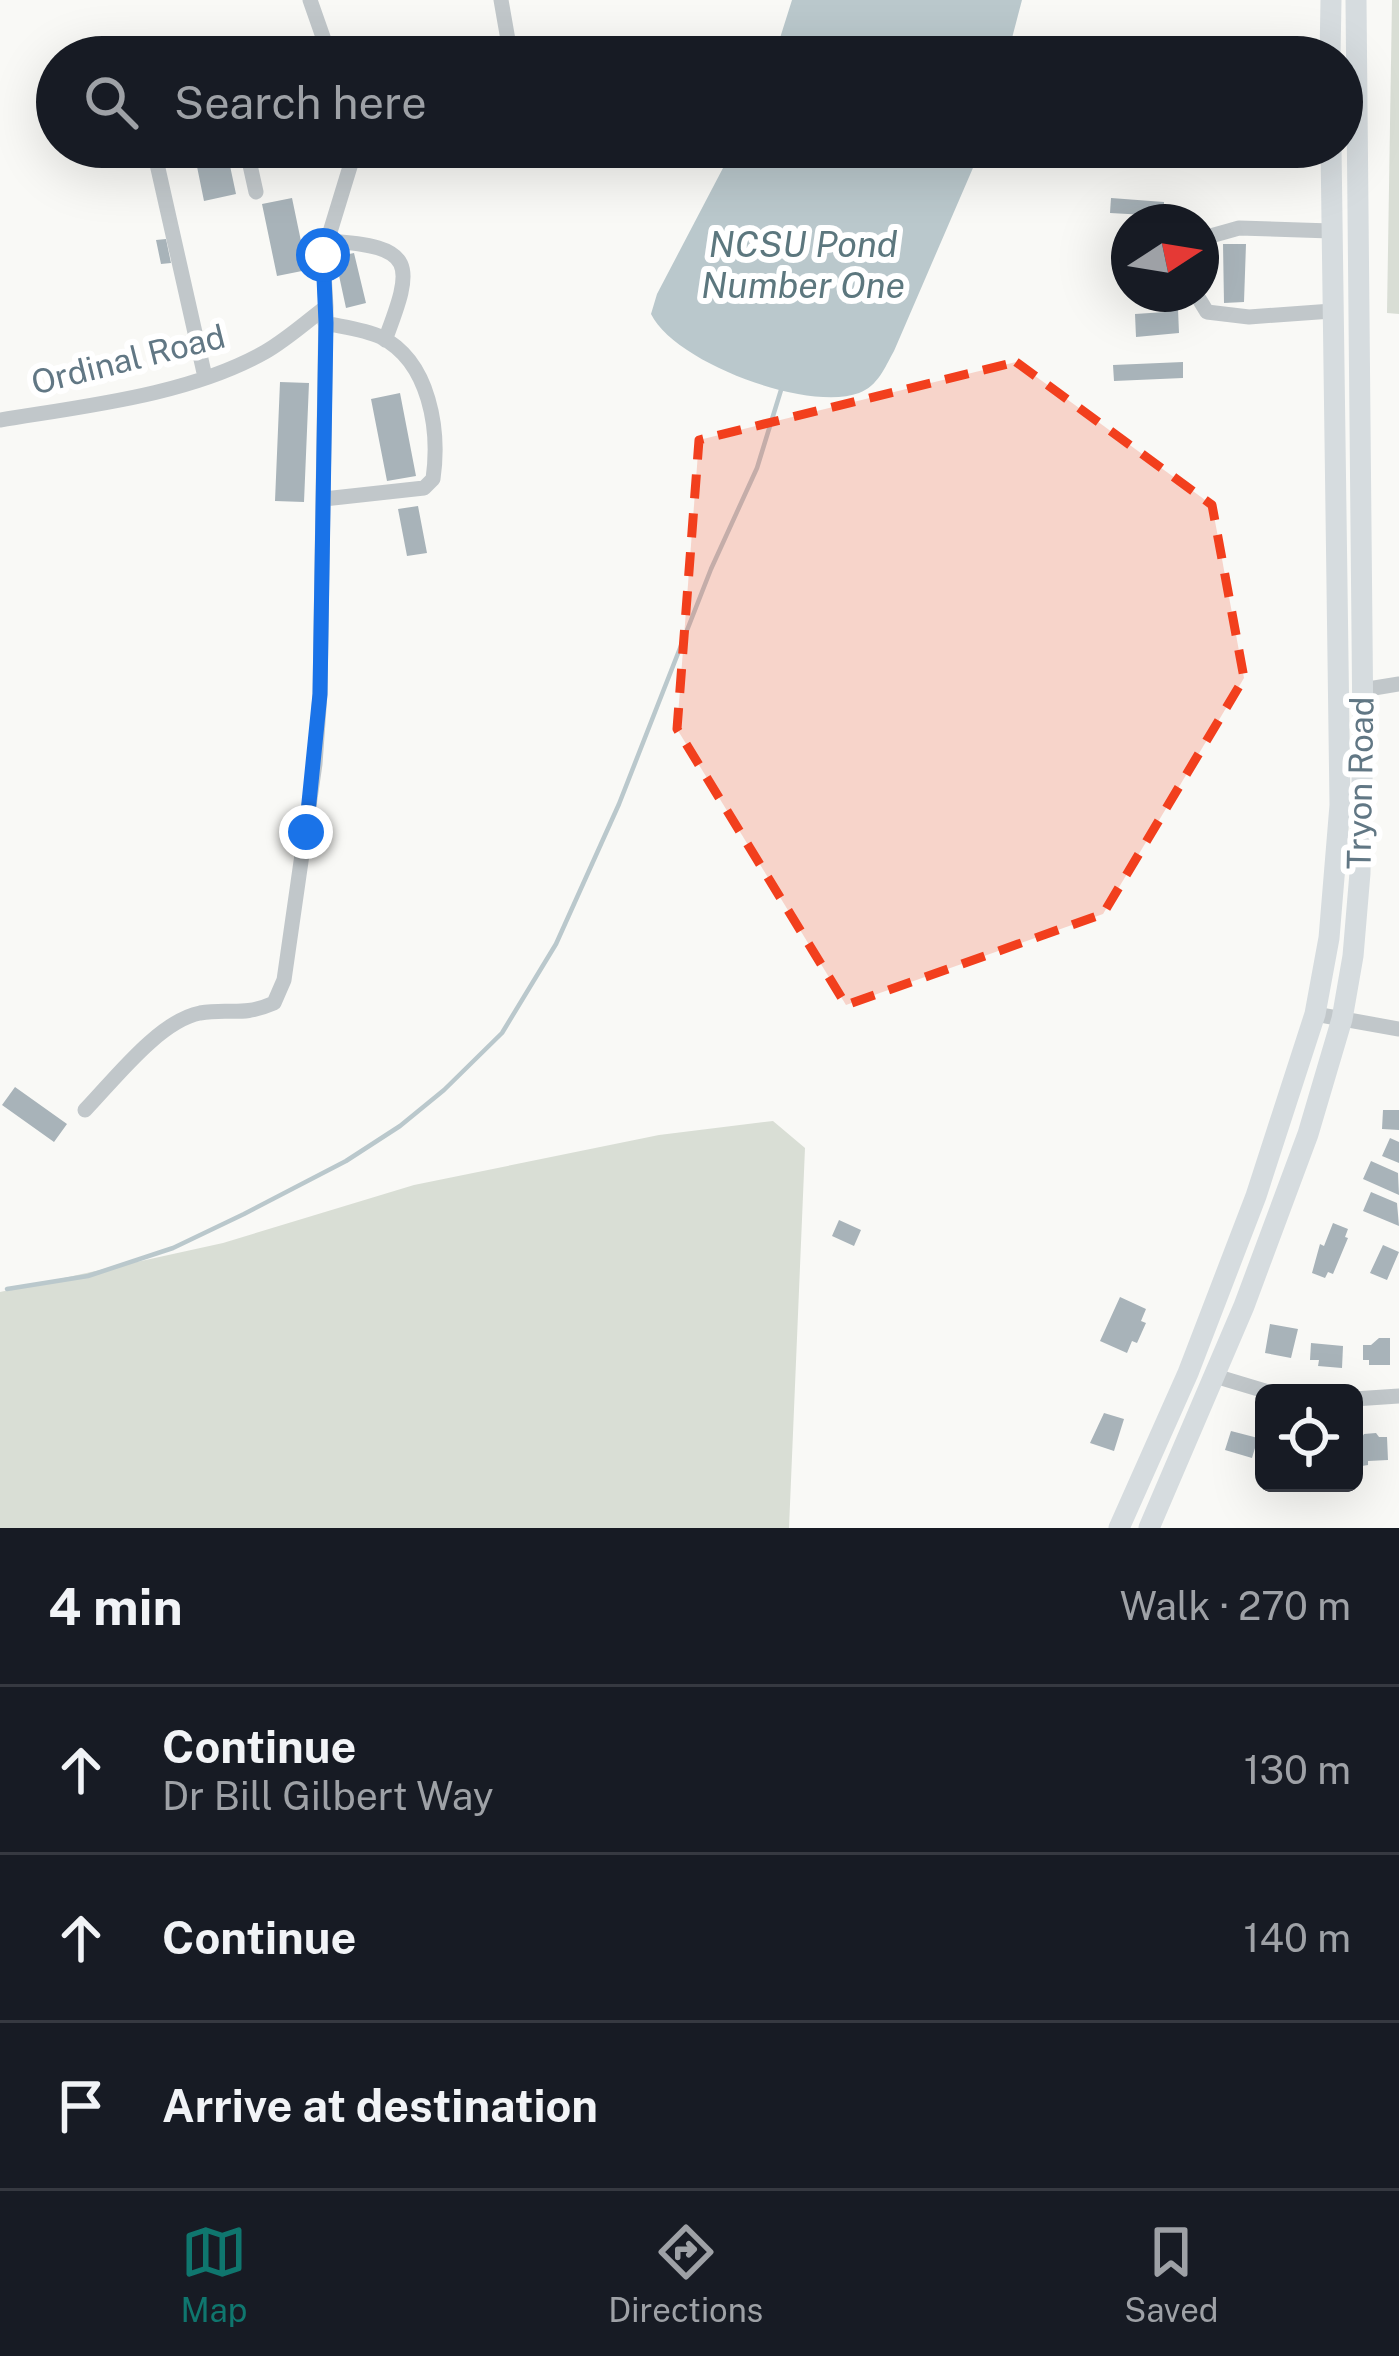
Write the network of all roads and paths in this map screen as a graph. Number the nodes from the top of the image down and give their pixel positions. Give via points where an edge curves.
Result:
1 (310, 0) edge
2 (501, 0) edge
3 (1331, 0) edge
4 (1356, 0) edge
5 (322, 36) edge
6 (508, 36) edge
7 (1330, 36) edge
8 (1356, 36) edge
9 (158, 168) edge
10 (251, 168) edge
11 (354, 168) edge
12 (1331, 168) edge
13 (1357, 168) edge
14 (256, 192) dead end
15 (1331, 231) junction
16 (1219, 234) edge
17 (327, 241) junction
18 (1332, 311) junction
19 (1207, 312) edge
20 (326, 315) junction
21 (385, 340) junction
22 (205, 377) junction
23 (0, 420) edge
24 (324, 499) junction
25 (1399, 684) edge
26 (1362, 690) junction
27 (1315, 1015) junction
28 (1342, 1019) junction
29 (1399, 1029) edge
30 (85, 1110) dead end
31 (1215, 1376) junction
32 (1255, 1388) edge
33 (1399, 1396) edge
34 (1363, 1398) edge
35 (1119, 1528) edge
36 (1149, 1528) edge

1 - 5 street
2 - 6 street
3 - 7 main road
4 - 8 main road, Tryon Road
9 - 22 street
10 - 14 street
11 - 17 street
12 - 15 main road, Tryon Road
13 - 26 main road, Tryon Road
15 - 16 street
15 - 18 main road, Tryon Road
17 - 20 street
17 - 21 street via 376,247 402,264 403,293
18 - 19 street
18 - 27 main road, Tryon Road via 1339,840
20 - 21 street
20 - 22 street, Ordinal Road
20 - 24 street
21 - 24 street via 412,363 423,387 436,444 434,479 405,493
22 - 23 street, Ordinal Road
24 - 30 street via 315,764 284,980 274,1004 179,1020
25 - 26 street
26 - 28 main road, Tryon Road via 1360,873
27 - 28 street
27 - 35 main road, Tryon Road via 1256,1196
28 - 29 street
28 - 31 main road, Tryon Road via 1308,1134
31 - 32 street
31 - 36 main road, Tryon Road
33 - 34 street

